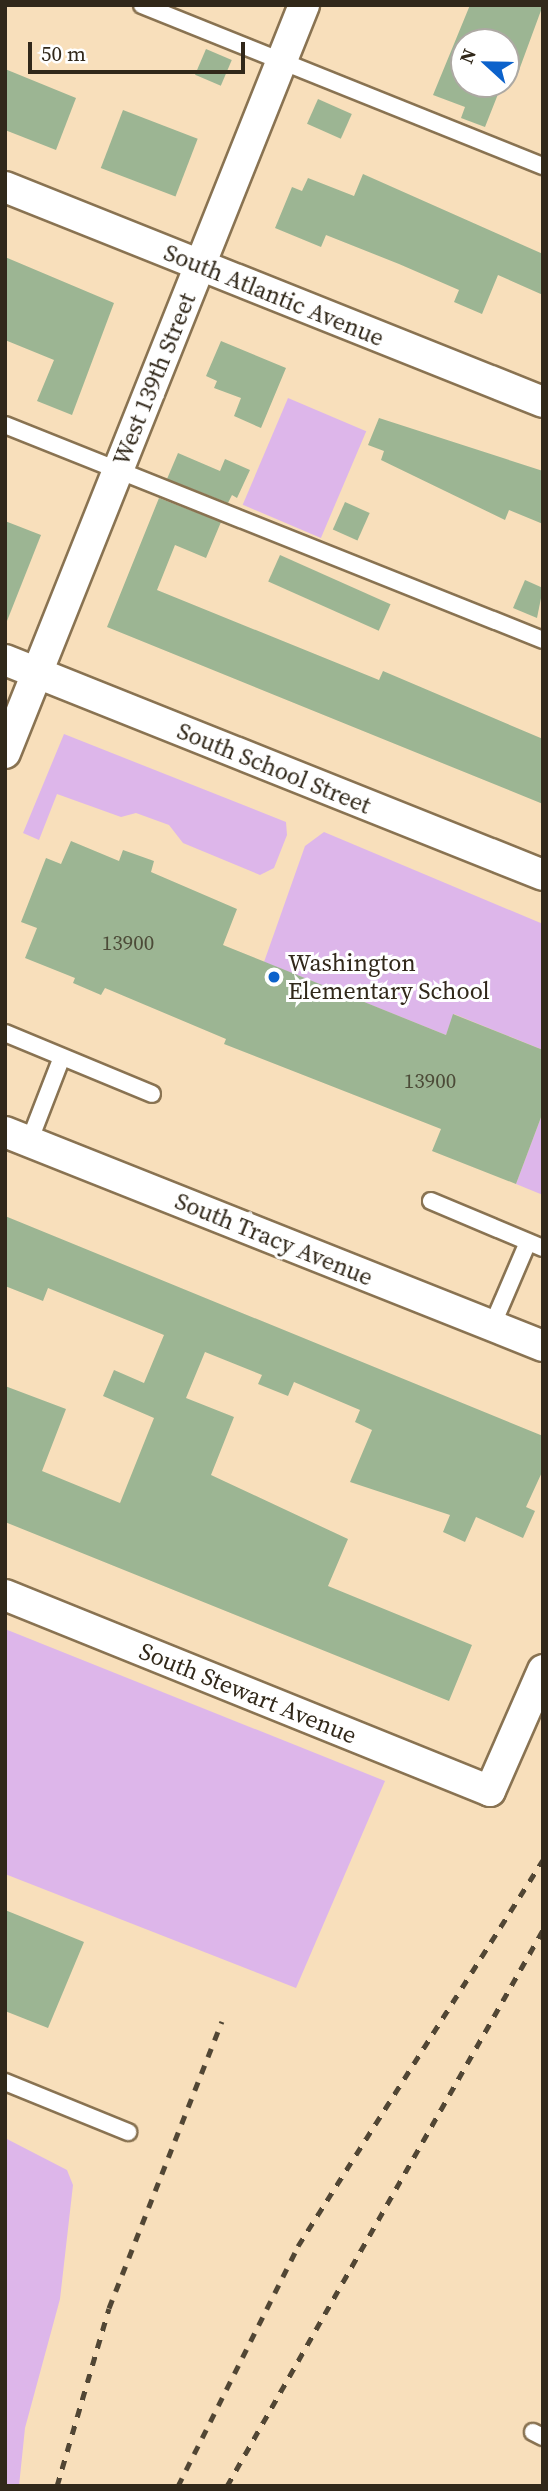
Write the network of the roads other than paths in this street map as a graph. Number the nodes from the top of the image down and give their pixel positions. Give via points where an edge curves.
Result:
1 (142, 5) edge
2 (304, 5) edge
3 (281, 61) junction
4 (543, 166) edge
5 (5, 187) edge
6 (199, 266) junction
7 (543, 402) edge
8 (5, 425) edge
9 (118, 470) junction
10 (543, 640) edge
11 (5, 660) edge
12 (37, 673) junction
13 (5, 753) edge
14 (543, 875) edge
15 (5, 1033) edge
16 (62, 1057) junction
17 (152, 1094) dead end
18 (17, 1137) edge
19 (431, 1201) dead end
20 (535, 1245) edge
21 (492, 1326) junction
22 (543, 1346) edge
23 (5, 1595) edge
24 (543, 1670) edge
25 (5, 2082) edge
26 (128, 2132) dead end

1 - 3 lane
2 - 3 street, West 139th Street
3 - 4 lane
3 - 6 street, West 139th Street
5 - 6 street, South Atlantic Avenue
6 - 7 street, South Atlantic Avenue
6 - 9 street, West 139th Street
8 - 9 lane
9 - 10 lane
9 - 12 street, West 139th Street
11 - 12 street, South School Street
12 - 13 street, West 139th Street
12 - 14 street, South School Street
15 - 16 lane
16 - 17 lane
16 - 18 lane
18 - 21 street, South Tracy Avenue
19 - 20 lane
20 - 21 lane
21 - 22 street, South Tracy Avenue
23 - 24 street, South Stewart Avenue via 490,1791
25 - 26 lane

